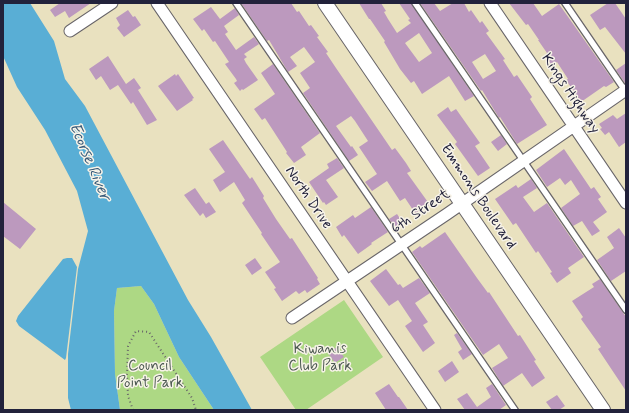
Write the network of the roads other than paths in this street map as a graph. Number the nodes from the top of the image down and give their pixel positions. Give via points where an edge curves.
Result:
1 (112, 3) edge
2 (157, 3) edge
3 (236, 3) edge
4 (325, 3) edge
5 (415, 3) edge
6 (490, 3) edge
7 (565, 3) edge
8 (70, 31) dead end
9 (626, 91) edge
10 (574, 126) junction
11 (523, 160) junction
12 (462, 203) junction
13 (626, 203) edge
14 (401, 244) junction
15 (346, 282) junction
16 (626, 310) edge
17 (292, 318) dead end
18 (435, 410) edge
19 (515, 410) edge
20 (603, 410) edge

1 - 8 street
2 - 15 street, North Drive
3 - 14 lane
4 - 12 street, Emmons Boulevard
5 - 11 lane
6 - 10 street, Kings Highway
7 - 9 lane
9 - 10 street, 6th Street
10 - 11 street, 6th Street
10 - 13 street, Kings Highway
11 - 12 street, 6th Street
11 - 16 lane
12 - 14 street, 6th Street
12 - 20 street, Emmons Boulevard
14 - 15 street, 6th Street
14 - 19 lane
15 - 17 street, 6th Street
15 - 18 street, North Drive

